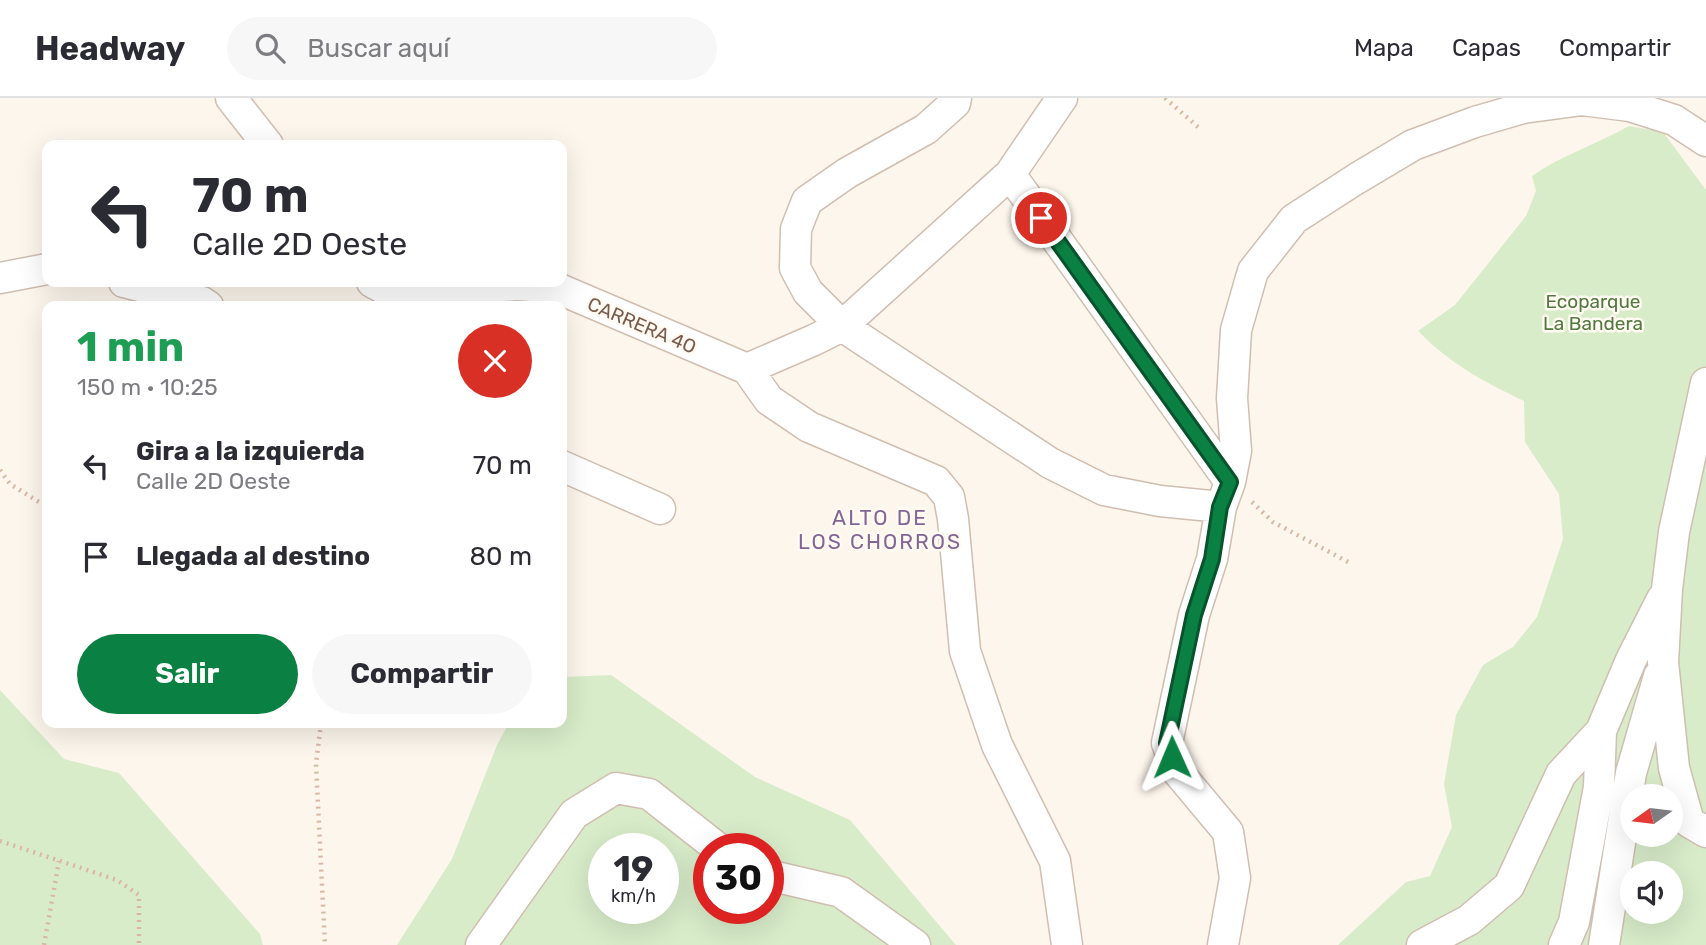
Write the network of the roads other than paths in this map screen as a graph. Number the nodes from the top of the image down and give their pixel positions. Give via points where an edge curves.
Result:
1 (231, 98) edge
2 (956, 98) edge
3 (1062, 98) edge
4 (264, 140) edge
5 (1706, 141) edge
6 (1010, 174) junction
7 (42, 270) edge
8 (0, 278) edge
9 (144, 287) edge
10 (381, 287) edge
11 (490, 287) edge
12 (544, 287) edge
13 (198, 301) edge
14 (567, 301) edge
15 (571, 307) edge
16 (842, 326) junction
17 (747, 369) junction
18 (1706, 383) edge
19 (567, 468) edge
20 (1225, 494) junction
21 (660, 509) dead end
22 (1667, 589) junction
23 (1663, 662) junction
24 (1601, 731) junction
25 (1706, 832) edge
26 (699, 833) edge
27 (784, 879) edge
28 (481, 945) edge
29 (915, 945) edge
30 (1067, 945) edge
31 (1223, 945) edge
32 (1422, 945) edge
33 (1564, 945) edge
34 (1604, 945) edge

1 - 4 street
2 - 16 street via 926,129 807,201 796,229 795,268 807,292
3 - 6 street
5 - 20 street via 1674,120 1630,106 1582,100 1523,108 1413,145 1294,219 1253,271 1236,330 1232,398 1236,451
6 - 16 street
6 - 20 street
7 - 8 street
9 - 13 street
10 - 11 street, CARRERA 4O via 394,294
12 - 14 street, CARRERA 4O via 557,288
15 - 17 street, CARRERA 4O
16 - 17 street
16 - 20 street via 1050,463 1104,490 1160,501 1194,502
17 - 30 street via 769,400 809,427 936,481 949,497 965,651 997,745 1055,861
18 - 22 street via 1674,532
19 - 21 street
20 - 31 street via 1167,743 1177,771 1228,832 1235,878
22 - 23 street
22 - 24 street
23 - 25 street via 1674,768 1689,822
23 - 34 street via 1630,773
24 - 32 street via 1562,774 1508,886 1469,920
24 - 33 street via 1599,787 1574,922
26 - 28 street via 649,794 616,788 574,814
27 - 29 street via 841,892

